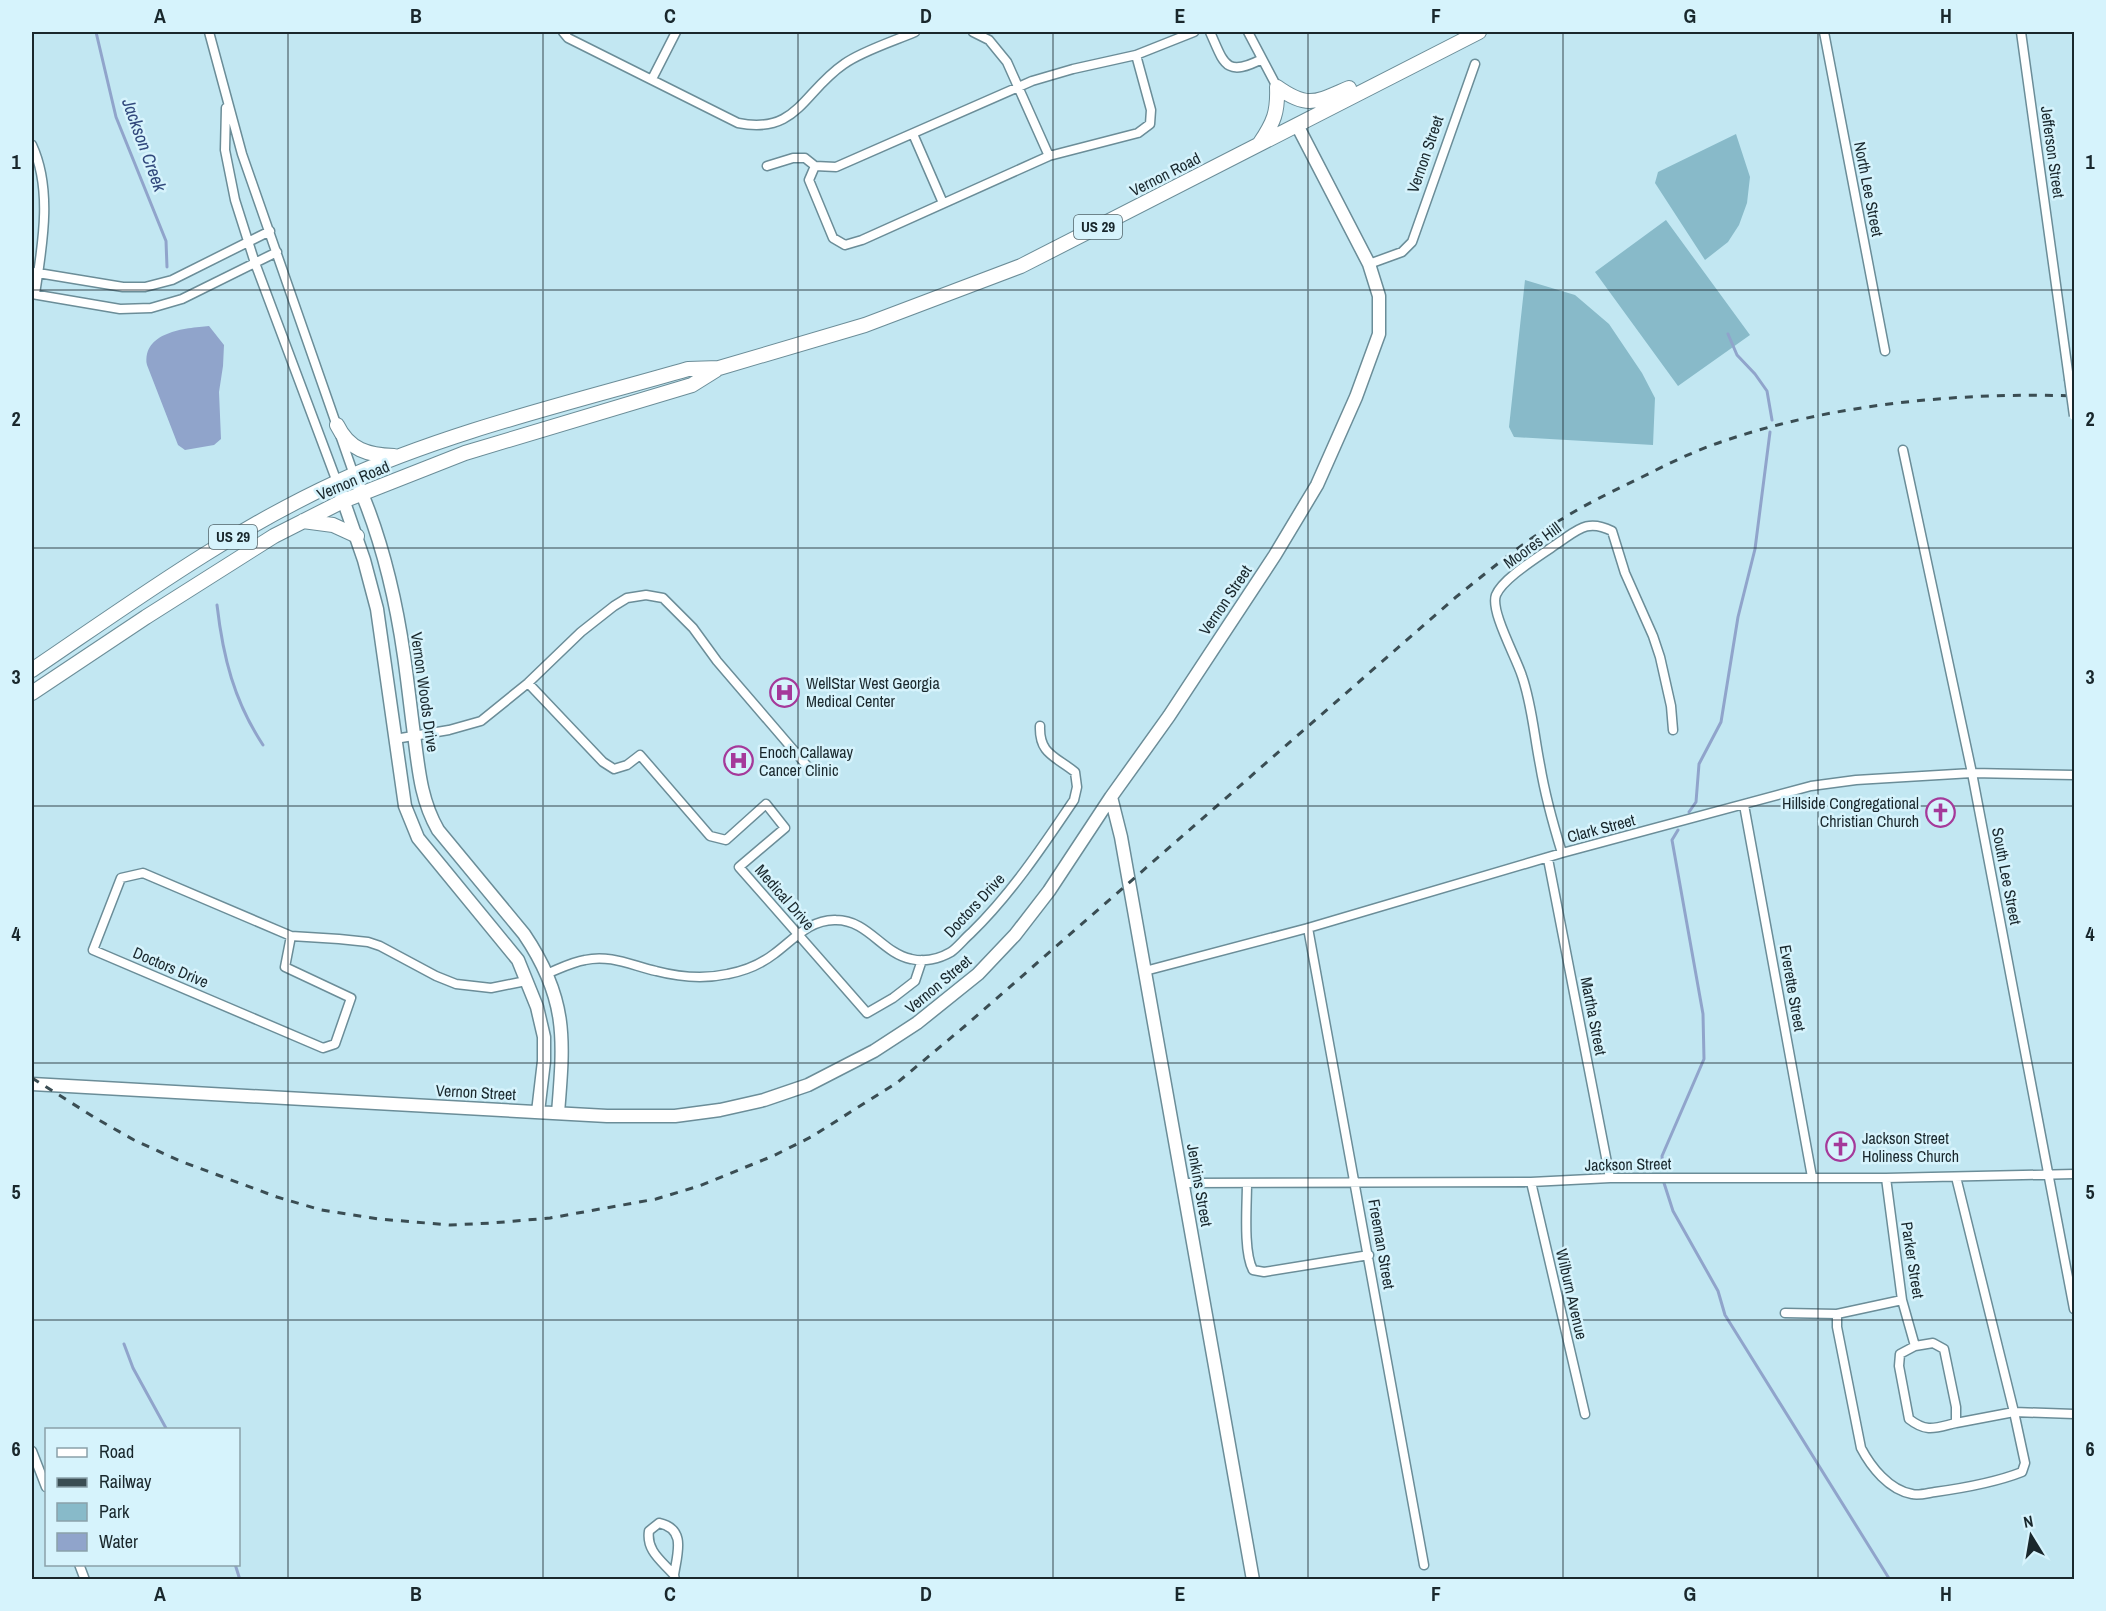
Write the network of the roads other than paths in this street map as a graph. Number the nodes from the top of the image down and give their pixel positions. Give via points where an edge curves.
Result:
1 (209, 32) edge
2 (563, 32) edge
3 (676, 32) edge
4 (915, 32) edge
5 (972, 32) edge
6 (1194, 32) edge
7 (1210, 32) edge
8 (1248, 32) edge
9 (1479, 32) edge
10 (1824, 32) edge
11 (2021, 32) edge
12 (1136, 55) junction
13 (1262, 59) junction
14 (1475, 64) dead end
15 (1386, 78) junction
16 (652, 79) junction
17 (1276, 87) junction
18 (1018, 88) junction
19 (227, 95) junction
20 (1297, 125) junction
21 (913, 134) junction
22 (32, 145) edge
23 (1258, 145) junction
24 (1049, 156) junction
25 (767, 166) dead end
26 (815, 166) junction
27 (943, 203) junction
28 (270, 231) junction
29 (249, 241) junction
30 (277, 252) junction
31 (255, 263) junction
32 (1369, 264) junction
33 (35, 272) edge
34 (33, 294) edge
35 (1885, 351) dead end
36 (719, 368) junction
37 (2074, 418) edge
38 (337, 425) junction
39 (1903, 450) dead end
40 (399, 457) junction
41 (354, 475) junction
42 (337, 482) junction
43 (362, 494) junction
44 (344, 501) junction
45 (301, 521) junction
46 (357, 536) junction
47 (32, 670) edge
48 (528, 683) junction
49 (32, 693) edge
50 (1041, 726) dead end
51 (1673, 730) dead end
52 (414, 737) junction
53 (395, 740) junction
54 (808, 767) dead end
55 (1972, 773) junction
56 (2074, 775) edge
57 (1111, 797) junction
58 (1744, 805) junction
59 (1562, 853) junction
60 (1548, 859) junction
61 (1308, 928) junction
62 (797, 934) junction
63 (291, 936) junction
64 (922, 960) junction
65 (1145, 971) junction
66 (546, 974) junction
67 (526, 981) junction
68 (32, 1084) edge
69 (538, 1112) junction
70 (558, 1113) junction
71 (2048, 1174) junction
72 (2074, 1174) edge
73 (1812, 1177) junction
74 (1956, 1177) junction
75 (1610, 1178) junction
76 (1886, 1178) junction
77 (1356, 1182) junction
78 (1531, 1182) junction
79 (1182, 1183) junction
80 (1248, 1183) junction
81 (1369, 1256) junction
82 (1902, 1300) junction
83 (2074, 1310) edge
84 (1785, 1313) dead end
85 (1837, 1314) junction
86 (1915, 1346) junction
87 (2014, 1412) junction
88 (1585, 1414) dead end
89 (2074, 1414) edge
90 (1956, 1423) junction
91 (32, 1451) edge
92 (45, 1484) edge
93 (1424, 1565) dead end
94 (674, 1577) edge
95 (1253, 1580) edge

1 - 19 street, Vernon Woods Drive
2 - 16 street
3 - 16 street
4 - 16 street via 846,62 786,119 769,126 738,123
5 - 18 street via 989,40 1007,62
6 - 12 street
7 - 13 street via 1223,62 1233,68 1245,68
8 - 13 street
9 - 15 main road, Vernon Road / US 29
10 - 35 street, North Lee Street
11 - 37 street, Jefferson Street, bridge
12 - 18 street via 1073,69
12 - 24 street via 1151,110 1150,124 1138,133
13 - 17 street
14 - 32 street, Vernon Street via 1412,242 1402,252
15 - 17 main road via 1306,102
15 - 20 main road, Vernon Road / US 29
17 - 23 main road via 1278,107 1272,125
18 - 21 street
18 - 24 street
19 - 28 street, Vernon Woods Drive via 242,154
19 - 29 street via 227,169
20 - 23 main road, Vernon Road / US 29
20 - 32 street, Vernon Street
21 - 26 street via 836,167
21 - 27 street
22 - 33 street via 43,190
23 - 36 main road, Vernon Road / US 29 via 1021,266 865,325
24 - 27 street
25 - 26 street via 806,158
26 - 27 street via 809,180 833,238 845,245
28 - 29 street
28 - 30 street, Vernon Woods Drive
29 - 31 street
29 - 33 street via 172,280 145,287
30 - 31 street
30 - 38 street, Vernon Woods Drive
31 - 34 street via 182,298 151,308 120,309
31 - 42 street
32 - 57 street, Vernon Street via 1379,296 1379,334 1320,479 1275,555
33 - 34 street
36 - 40 main road, Vernon Road / US 29 via 688,369 496,423
36 - 43 main road, Vernon Road / US 29 via 692,385 465,453
38 - 40 main road via 357,449
38 - 41 street, Vernon Woods Drive
39 - 55 street, South Lee Street
40 - 41 main road, Vernon Road / US 29
41 - 42 main road, Vernon Road / US 29
41 - 43 street, Vernon Woods Drive
42 - 44 street
42 - 47 main road, Vernon Road / US 29 via 221,544
43 - 44 main road, Vernon Road / US 29
43 - 52 street, Vernon Woods Drive via 397,614
44 - 45 main road, Vernon Road / US 29
44 - 46 street
45 - 46 main road via 333,525
45 - 49 main road, Vernon Road / US 29 via 146,616
46 - 53 street via 377,609
48 - 52 street via 481,721
48 - 54 street via 581,632 627,597 663,598 693,628
48 - 62 street, Medical Drive via 614,769 627,765 640,754 710,836 726,840 766,804 784,828 739,867
50 - 64 street, Doctors Drive via 1040,741 1045,750 1075,772 1074,800 983,921 952,951
51 - 59 street, Moores Hill via 1660,657 1612,531 1599,525 1581,528 1508,580 1497,594 1496,613 1523,679 1551,818
52 - 53 street
52 - 66 street, Vernon Woods Drive via 421,790 433,822 524,934
53 - 67 street via 405,806 418,838 502,938 518,960
55 - 56 street, Clark Street
55 - 58 street, Clark Street via 1811,786
55 - 71 street, South Lee Street
57 - 65 street, Jenkins Street
57 - 70 street, Vernon Street via 1049,891 996,956 938,1008 874,1051 793,1090 720,1110 653,1117
58 - 59 street, Clark Street
58 - 73 street, Everette Street
59 - 60 street, Clark Street
60 - 61 street, Clark Street
60 - 75 street, Martha Street
61 - 65 street, Clark Street
61 - 77 street, Freeman Street
62 - 64 street via 824,921 847,921 900,956
62 - 64 street, Medical Drive via 867,1013 915,981
62 - 66 street via 762,962 730,974 685,976 594,959
63 - 63 street, Doctors Drive via 285,967 351,998 335,1044 323,1047 93,950 122,878 142,873
63 - 67 street, Doctors Drive via 368,942 436,976 467,986 497,987
65 - 79 street, Jenkins Street
66 - 67 street
66 - 70 street, Vernon Woods Drive via 562,1031
67 - 69 street via 544,1037
68 - 69 street, Vernon Street
69 - 70 street, Vernon Street
71 - 72 street, Jackson Street
71 - 74 street, Jackson Street
71 - 83 street, South Lee Street
73 - 75 street, Jackson Street
73 - 76 street, Jackson Street
74 - 76 street, Jackson Street
74 - 87 street
75 - 78 street, Jackson Street
76 - 82 street, Parker Street
77 - 78 street, Jackson Street
77 - 80 street, Jackson Street
77 - 81 street, Freeman Street
78 - 88 street, Wilburn Avenue
79 - 80 street, Jackson Street
79 - 95 street, Jenkins Street
80 - 81 street via 1248,1262 1253,1270 1264,1272
81 - 93 street, Freeman Street
82 - 85 street
82 - 86 street, Parker Street
84 - 85 street
85 - 87 street via 1861,1448 1869,1464 1894,1488 1913,1495 1961,1488 2022,1472 2025,1463
86 - 90 street via 1933,1343 1944,1349
86 - 90 street via 1900,1354 1899,1366 1909,1419 1928,1430
87 - 89 street
87 - 90 street
91 - 92 street
94 - 94 street via 648,1541 649,1531 659,1523 675,1531 679,1542

